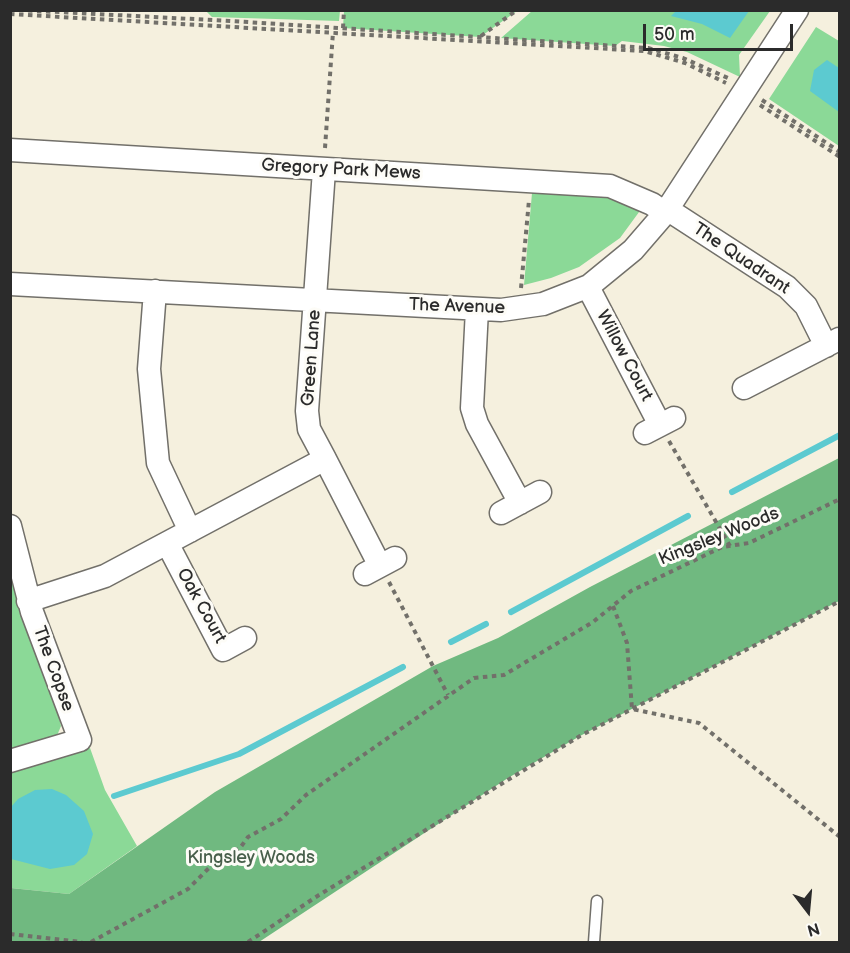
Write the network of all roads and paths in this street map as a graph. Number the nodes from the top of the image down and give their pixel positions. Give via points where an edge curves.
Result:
1 (19, 10) edge
2 (344, 10) edge
3 (518, 10) edge
4 (797, 10) edge
5 (10, 14) edge
6 (343, 28) junction
7 (333, 32) junction
8 (480, 37) junction
9 (718, 72) dead end
10 (743, 94) junction
11 (769, 105) dead end
12 (10, 150) edge
13 (840, 152) edge
14 (840, 157) edge
15 (324, 170) junction
16 (530, 181) junction
17 (666, 211) junction
18 (10, 284) edge
19 (588, 287) junction
20 (155, 291) junction
21 (316, 300) junction
22 (477, 309) junction
23 (519, 309) junction
24 (833, 343) edge
25 (744, 388) dead end
26 (660, 425) joint
27 (325, 459) junction
28 (540, 492) dead end
29 (840, 499) edge
30 (10, 526) edge
31 (190, 531) junction
32 (167, 543) junction
33 (729, 546) junction
34 (380, 566) joint
35 (28, 601) junction
36 (840, 602) edge
37 (613, 606) junction
38 (245, 638) dead end
39 (448, 695) junction
40 (632, 709) junction
41 (10, 760) edge
42 (840, 837) edge
43 (597, 901) dead end
44 (10, 934) edge
45 (82, 942) edge
46 (91, 942) edge
47 (248, 942) edge
48 (594, 942) edge

1 - 6 path
2 - 6 path
3 - 8 path
4 - 10 street, The Avenue
5 - 7 path
6 - 8 path
7 - 10 path via 644,51 715,76
7 - 15 path
8 - 9 path via 648,48
10 - 14 path
10 - 17 street, The Avenue
11 - 13 path
12 - 15 street, Gregory Park Mews
15 - 16 street, Gregory Park Mews
15 - 21 street, Green Lane
16 - 17 street, Gregory Park Mews via 610,186
16 - 23 path
17 - 19 street, The Avenue via 633,250
17 - 24 street, The Quadrant via 787,287
18 - 20 street, The Avenue
19 - 23 street, The Avenue
19 - 26 street, Willow Court
20 - 21 street, The Avenue
20 - 31 street via 149,369 158,463
21 - 22 street, The Avenue
21 - 27 street, Green Lane via 307,411 309,429
22 - 23 street, The Avenue
22 - 28 street via 472,408 477,424 510,508
24 - 25 street, The Quadrant
26 - 33 path
27 - 31 street
27 - 34 street, Green Lane
29 - 33 path, Kingsley Woods via 749,543
30 - 35 street, The Copse
31 - 32 street
32 - 35 street via 105,576
32 - 38 street, Oak Court via 223,650
33 - 37 path, Kingsley Woods via 631,591
34 - 39 path
35 - 41 street, The Copse via 80,740
36 - 40 path
37 - 39 path, Kingsley Woods via 594,622 504,675 474,678
37 - 40 path via 627,643
39 - 46 path, Kingsley Woods via 306,795 281,819 217,860 188,889
40 - 42 path via 699,723
40 - 47 path via 508,778
43 - 48 lane
44 - 45 path

